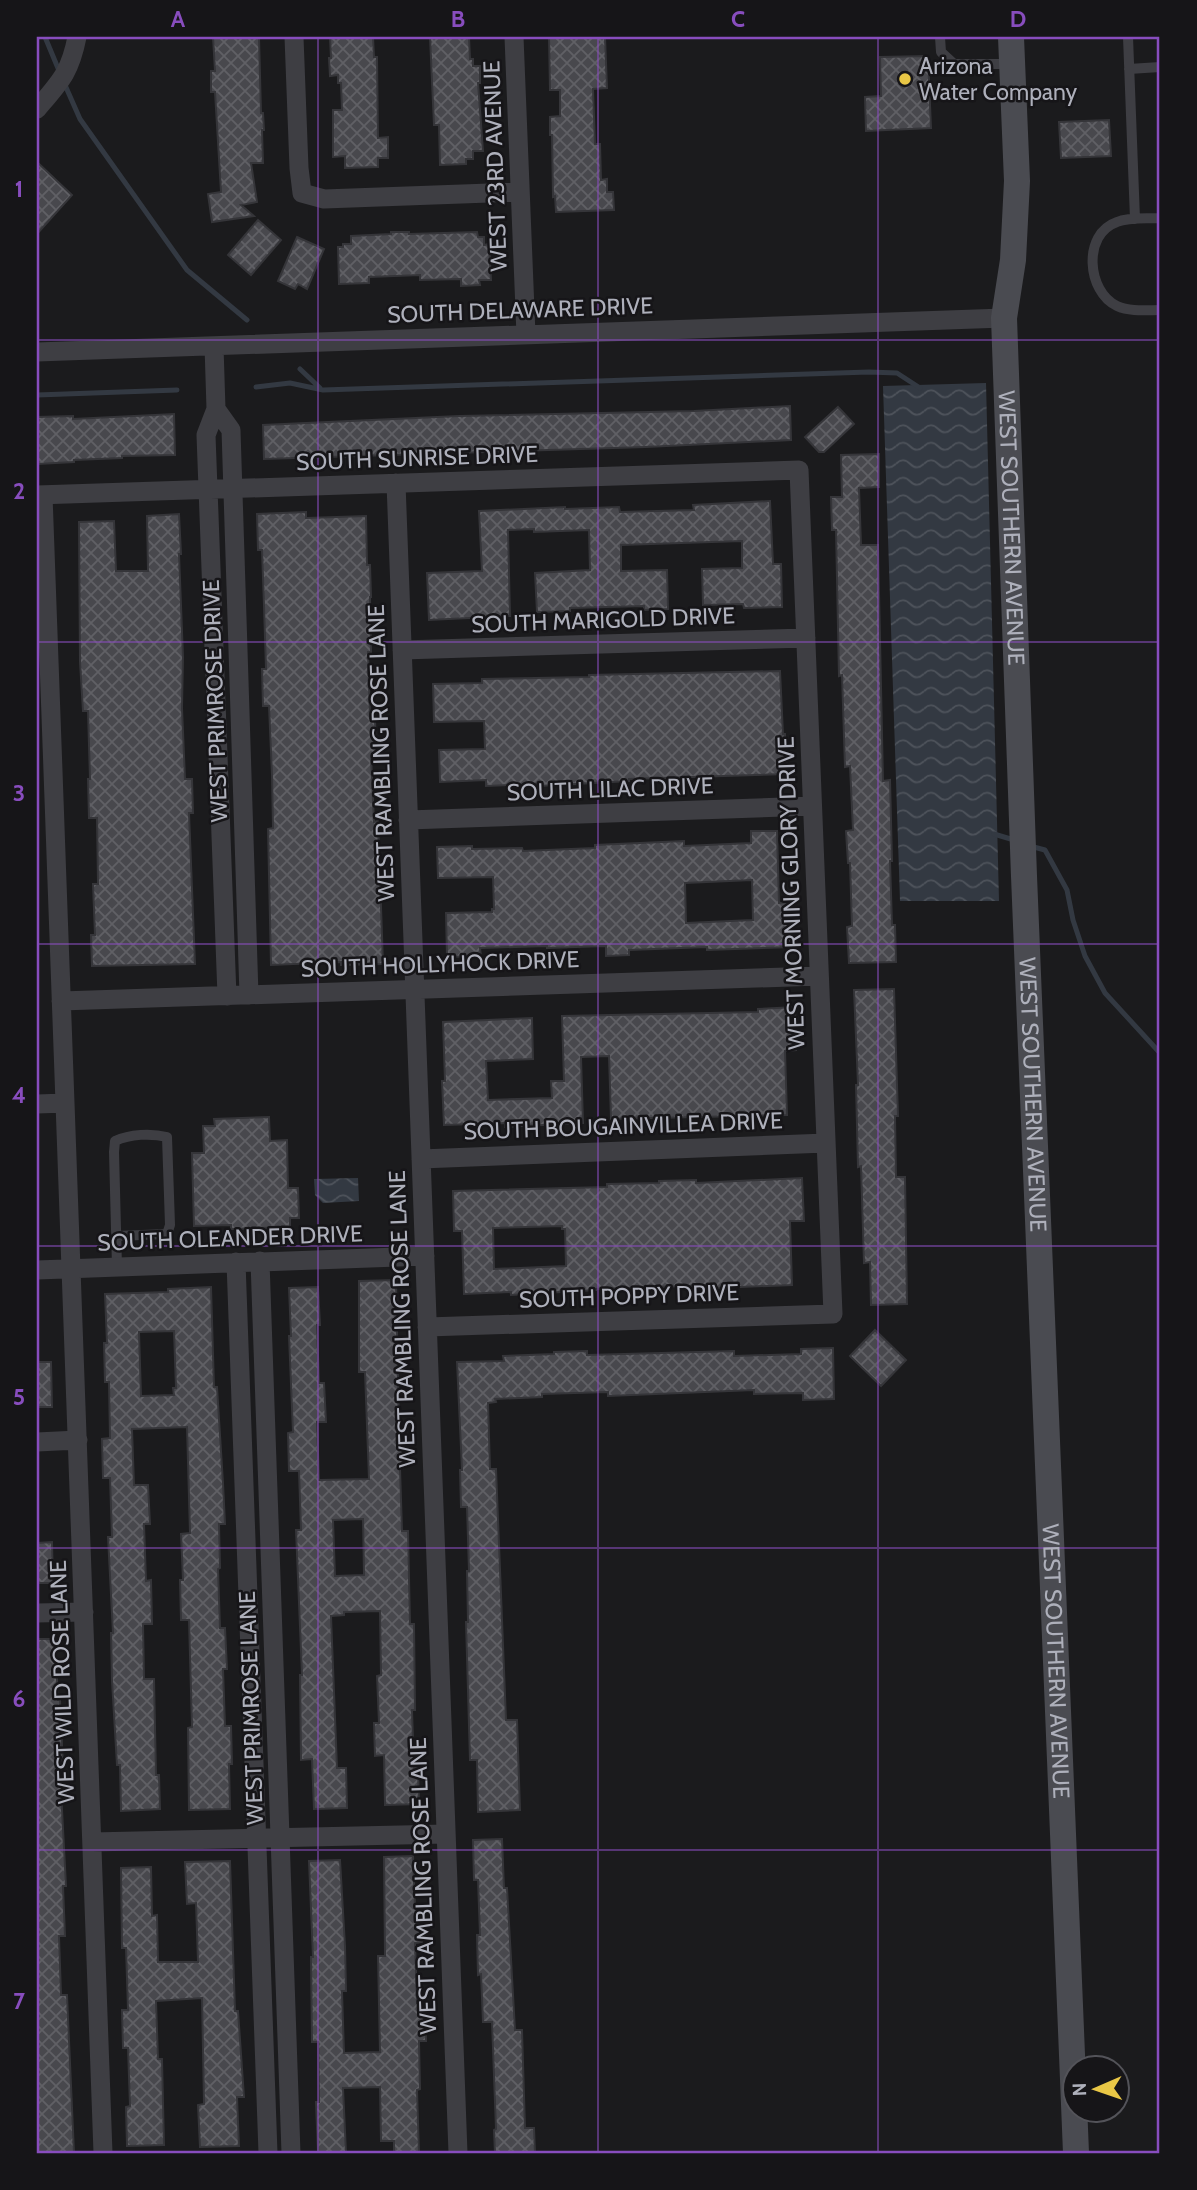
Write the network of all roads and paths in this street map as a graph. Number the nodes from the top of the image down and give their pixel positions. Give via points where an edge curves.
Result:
1 (77, 37) edge
2 (294, 37) edge
3 (514, 37) edge
4 (940, 37) edge
5 (1011, 37) edge
6 (1128, 37) edge
7 (1012, 64) junction
8 (1160, 67) edge
9 (1129, 69) junction
10 (37, 109) edge
11 (520, 192) junction
12 (1160, 218) edge
13 (1135, 219) junction
14 (1160, 310) edge
15 (1004, 318) junction
16 (526, 335) junction
17 (214, 346) junction
18 (37, 352) edge
19 (216, 410) junction
20 (799, 470) joint
21 (396, 483) junction
22 (208, 489) junction
23 (233, 489) junction
24 (40, 495) edge
25 (806, 638) junction
26 (402, 650) junction
27 (812, 806) junction
28 (408, 820) junction
29 (819, 976) junction
30 (415, 989) junction
31 (249, 995) junction
32 (227, 996) junction
33 (61, 1001) junction
34 (65, 1103) junction
35 (37, 1104) edge
36 (826, 1143) junction
37 (421, 1159) junction
38 (117, 1236) junction
39 (425, 1256) junction
40 (260, 1261) junction
41 (236, 1262) junction
42 (117, 1267) junction
43 (71, 1269) junction
44 (37, 1270) edge
45 (833, 1314) joint
46 (427, 1327) junction
47 (78, 1440) junction
48 (37, 1441) edge
49 (244, 1466) junction
50 (267, 1466) junction
51 (84, 1612) junction
52 (37, 1613) edge
53 (273, 1634) junction
54 (250, 1635) junction
55 (446, 1834) junction
56 (257, 1837) junction
57 (280, 1837) junction
58 (92, 1842) junction
59 (287, 2027) junction
60 (264, 2028) junction
61 (103, 2153) edge
62 (268, 2153) edge
63 (291, 2153) edge
64 (458, 2153) edge
65 (1076, 2153) edge

1 - 10 street via 63,80
2 - 11 street via 302,193 324,199
3 - 11 street, WEST 23RD AVENUE
4 - 7 lane via 941,52 954,64
5 - 7 main road, WEST SOUTHERN AVENUE
6 - 9 lane
7 - 15 main road, WEST SOUTHERN AVENUE via 1017,181
8 - 9 lane
9 - 13 lane
11 - 16 street, WEST 23RD AVENUE
12 - 13 lane
13 - 14 lane via 1118,221 1099,236 1092,251 1097,285 1104,298 1119,307
15 - 16 street, SOUTH DELAWARE DRIVE
15 - 65 main road, WEST SOUTHERN AVENUE
16 - 17 street, SOUTH DELAWARE DRIVE
17 - 18 street, SOUTH DELAWARE DRIVE
17 - 19 street, WEST PRIMROSE DRIVE
19 - 22 street, WEST PRIMROSE DRIVE via 206,435
19 - 23 street, WEST PRIMROSE DRIVE via 231,430
20 - 21 street, SOUTH SUNRISE DRIVE
20 - 25 street, WEST MORNING GLORY DRIVE
21 - 23 street, SOUTH SUNRISE DRIVE
21 - 26 street, WEST RAMBLING ROSE LANE
22 - 23 street, SOUTH SUNRISE DRIVE
22 - 24 street, SOUTH SUNRISE DRIVE
22 - 32 street, WEST PRIMROSE DRIVE
23 - 31 street, WEST PRIMROSE DRIVE
24 - 33 street, WEST WILD ROSE LANE
25 - 26 street, SOUTH MARIGOLD DRIVE
25 - 27 street, WEST MORNING GLORY DRIVE
26 - 28 street, WEST RAMBLING ROSE LANE
27 - 28 street, SOUTH LILAC DRIVE
27 - 29 street, WEST MORNING GLORY DRIVE
28 - 30 street, WEST RAMBLING ROSE LANE
29 - 30 street, SOUTH HOLLYHOCK DRIVE
29 - 36 street, WEST MORNING GLORY DRIVE
30 - 31 street, SOUTH HOLLYHOCK DRIVE
30 - 37 street, WEST RAMBLING ROSE LANE
31 - 32 street, SOUTH HOLLYHOCK DRIVE
32 - 33 street, SOUTH HOLLYHOCK DRIVE
33 - 34 street, WEST WILD ROSE LANE
34 - 35 street
34 - 43 street, WEST WILD ROSE LANE
36 - 37 street, SOUTH BOUGAINVILLEA DRIVE
36 - 45 street, WEST MORNING GLORY DRIVE
37 - 39 street, WEST RAMBLING ROSE LANE
38 - 38 lane via 114,1141 124,1136 167,1137 167,1234
38 - 42 lane
39 - 40 street, SOUTH OLEANDER DRIVE
39 - 46 street, WEST RAMBLING ROSE LANE
40 - 41 street, SOUTH OLEANDER DRIVE
40 - 50 street, WEST PRIMROSE LANE
41 - 42 street, SOUTH OLEANDER DRIVE
41 - 49 street, WEST PRIMROSE LANE
42 - 43 street, SOUTH OLEANDER DRIVE
43 - 44 street, SOUTH OLEANDER DRIVE
43 - 47 street, WEST WILD ROSE LANE
45 - 46 street, SOUTH POPPY DRIVE
46 - 55 street, WEST RAMBLING ROSE LANE
47 - 48 street
47 - 51 street, WEST WILD ROSE LANE
49 - 50 street
49 - 54 street, WEST PRIMROSE LANE
50 - 53 street, WEST PRIMROSE LANE
51 - 52 street
51 - 58 street, WEST WILD ROSE LANE
53 - 54 street
53 - 57 street, WEST PRIMROSE LANE
54 - 56 street, WEST PRIMROSE LANE
55 - 57 street
55 - 64 street, WEST RAMBLING ROSE LANE
56 - 57 street
56 - 58 street
56 - 60 street, WEST PRIMROSE LANE
57 - 59 street, WEST PRIMROSE LANE
58 - 61 street, WEST WILD ROSE LANE
59 - 60 street
59 - 63 street, WEST PRIMROSE LANE
60 - 62 street, WEST PRIMROSE LANE

